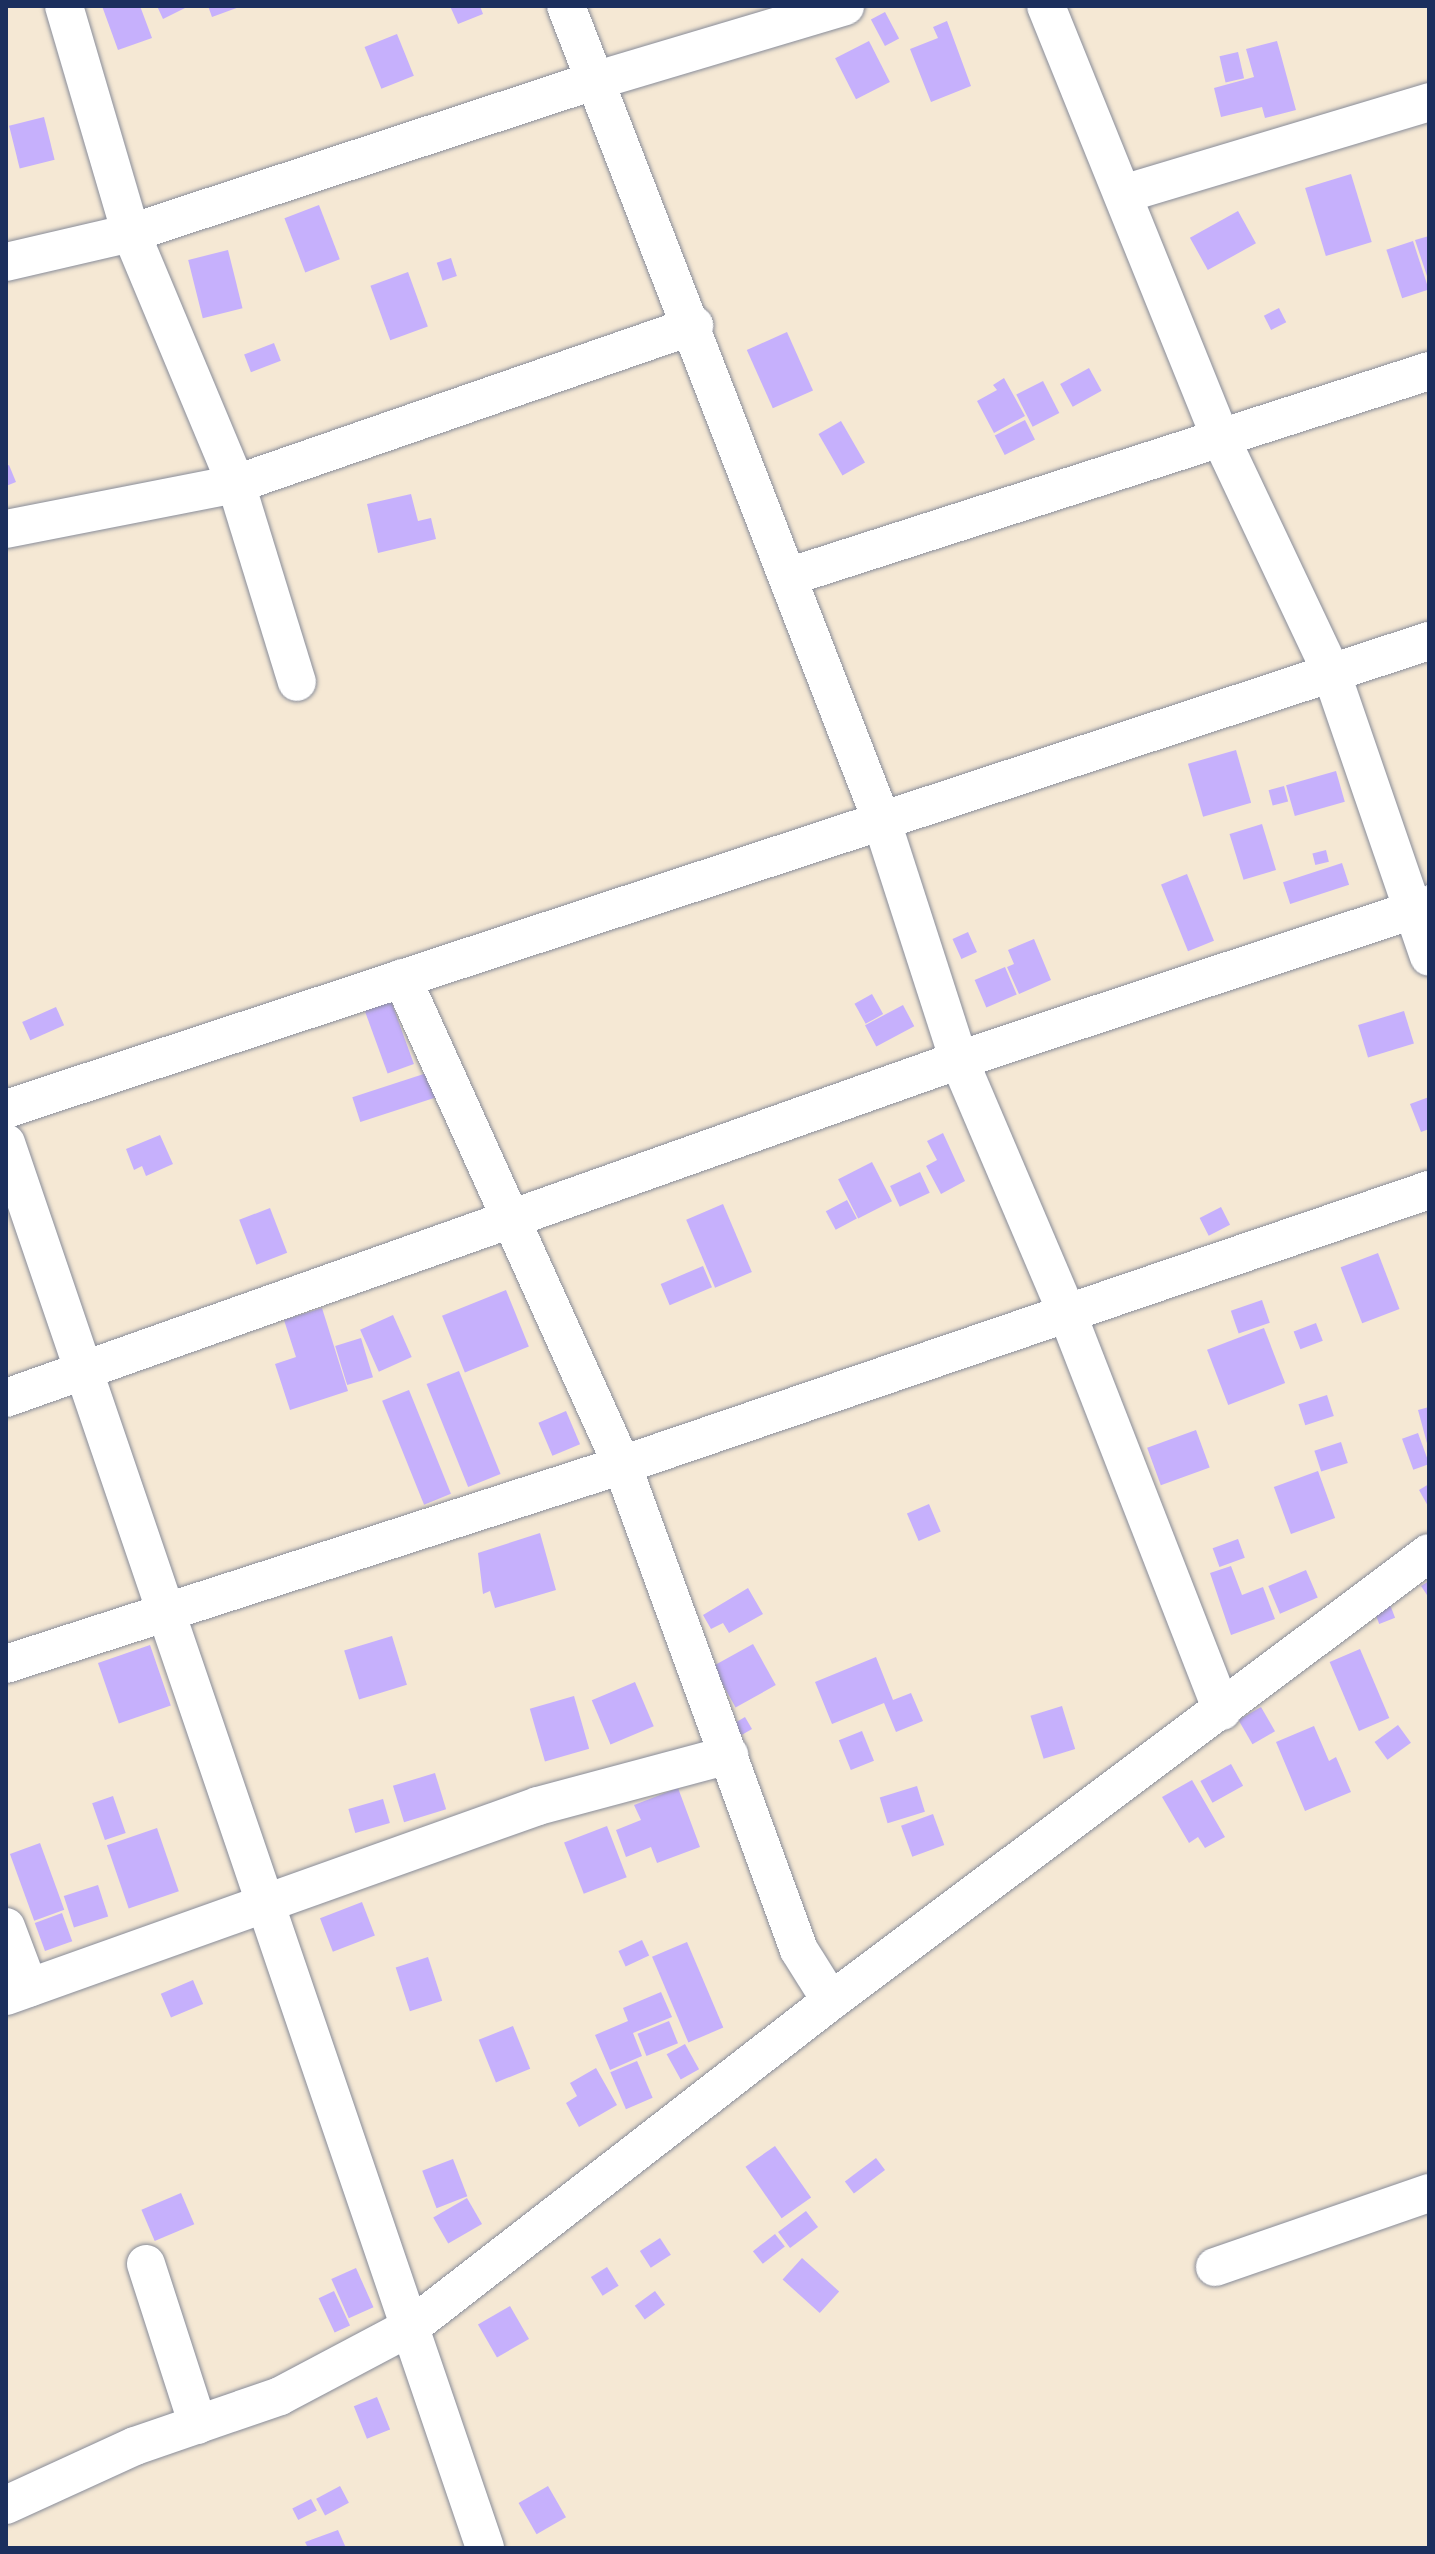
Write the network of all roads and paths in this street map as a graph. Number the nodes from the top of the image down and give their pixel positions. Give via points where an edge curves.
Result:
1 (64, 6) edge
2 (566, 6) edge
3 (845, 6) edge
4 (1046, 6) edge
5 (594, 81) junction
6 (1429, 102) edge
7 (1123, 194) junction
8 (131, 233) junction
9 (6, 262) edge
10 (694, 325) junction
11 (1429, 371) edge
12 (1222, 441) junction
13 (236, 484) junction
14 (6, 529) edge
15 (791, 576) junction
16 (1429, 641) edge
17 (1331, 672) junction
18 (297, 682) dead end
19 (881, 819) junction
20 (1420, 908) edge
21 (1429, 957) edge
22 (402, 978) junction
23 (959, 1060) junction
24 (6, 1109) edge
25 (6, 1143) edge
26 (1429, 1190) edge
27 (514, 1220) junction
28 (1067, 1313) junction
29 (85, 1372) junction
30 (6, 1398) edge
31 (622, 1465) junction
32 (1429, 1553) edge
33 (167, 1613) junction
34 (6, 1664) edge
35 (1222, 1711) junction
36 (729, 1755) junction
37 (267, 1904) junction
38 (6, 1927) edge
39 (18, 1992) edge
40 (831, 2001) junction
41 (1429, 2193) edge
42 (146, 2264) dead end
43 (1215, 2267) dead end
44 (412, 2326) junction
45 (198, 2425) junction
46 (6, 2505) edge
47 (485, 2548) edge

1 - 8 street
2 - 5 street
3 - 5 street
4 - 7 street
5 - 8 street
5 - 10 street
6 - 7 street
7 - 12 street
8 - 9 street
8 - 13 street
10 - 13 street
10 - 15 street
11 - 12 street
12 - 15 street
12 - 17 street
13 - 14 street
13 - 18 street
15 - 19 street
16 - 17 street
17 - 19 street
17 - 20 street
19 - 22 street
19 - 23 street
20 - 21 street
20 - 23 street
22 - 24 street
22 - 27 street
23 - 27 street
23 - 28 street
25 - 29 street
26 - 28 street
27 - 29 street
27 - 31 street
28 - 31 street
28 - 35 street
29 - 30 street
29 - 33 street
31 - 33 street
31 - 36 street
32 - 35 street
33 - 34 street
33 - 37 street
35 - 40 street
36 - 37 street via 538,1806
36 - 40 street via 799,1950
37 - 39 street
37 - 44 street
38 - 39 street
40 - 44 street
41 - 43 street
42 - 45 street
44 - 45 street via 280,2396
44 - 47 street
45 - 46 street via 135,2446

